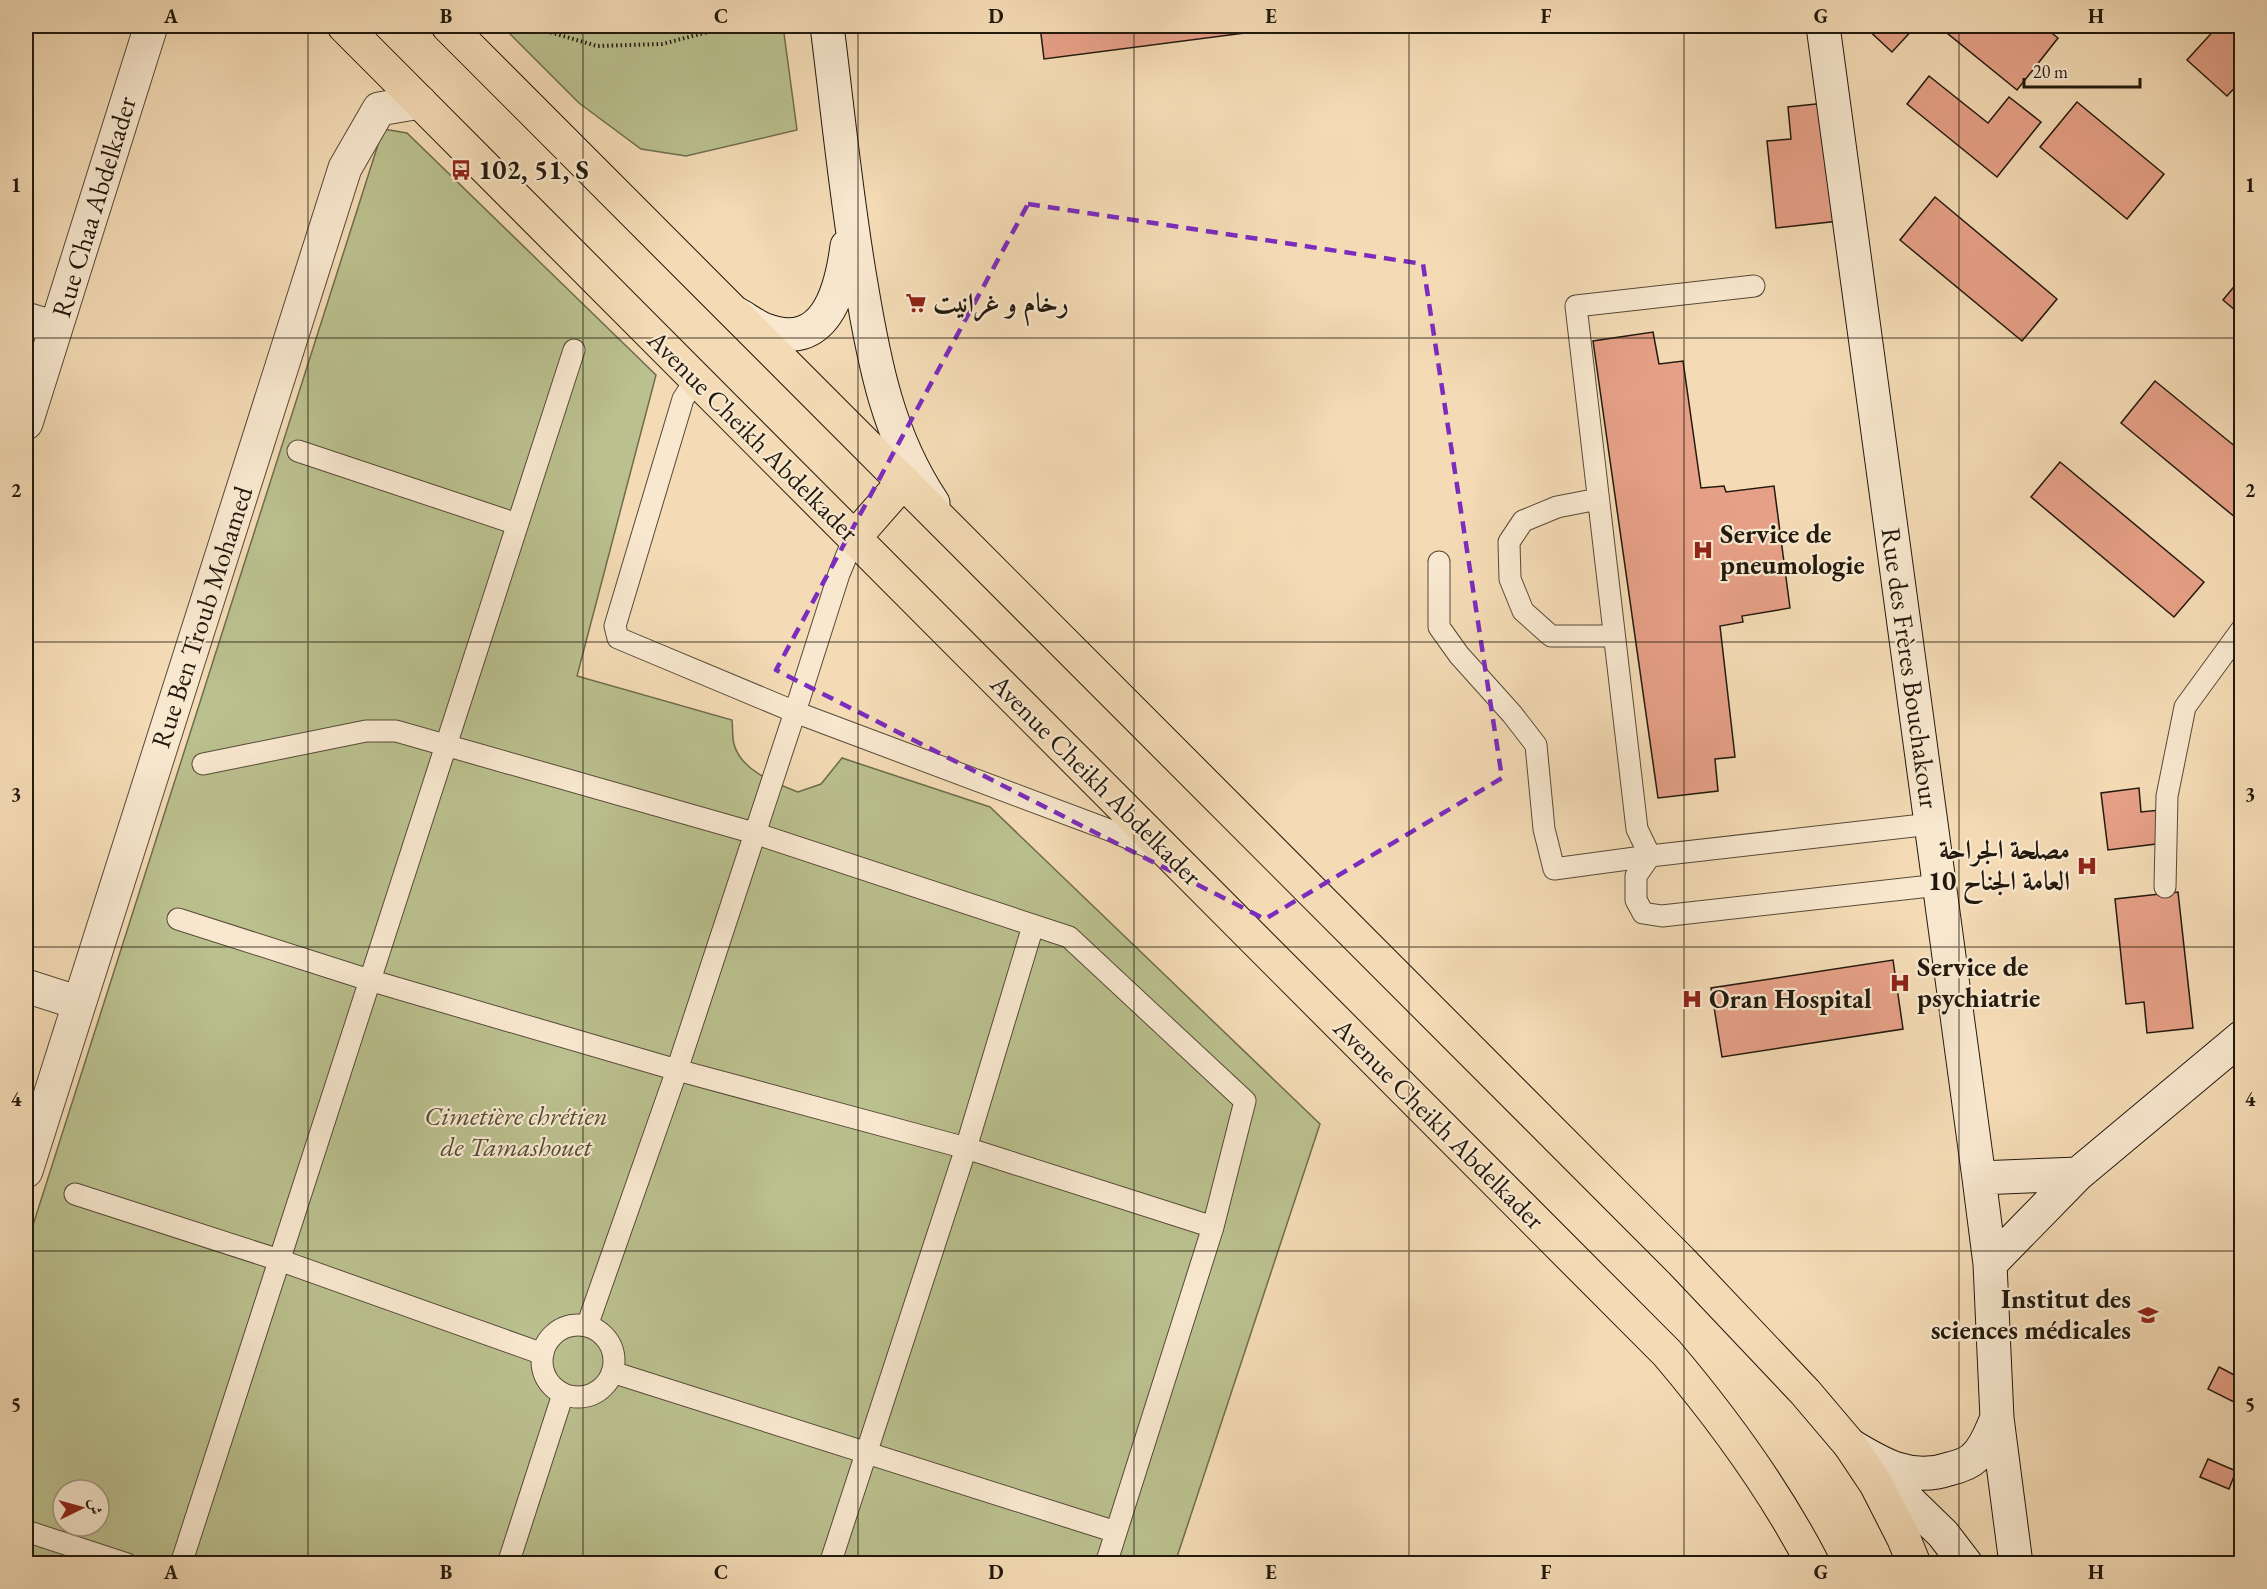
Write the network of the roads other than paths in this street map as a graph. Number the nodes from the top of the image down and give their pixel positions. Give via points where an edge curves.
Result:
1 (151, 26) edge
2 (344, 26) edge
3 (448, 26) edge
4 (827, 26) edge
5 (1823, 26) edge
6 (420, 102) junction
7 (850, 221) junction
8 (1754, 286) dead end
9 (731, 311) junction
10 (41, 323) edge
11 (574, 351) dead end
12 (696, 379) junction
13 (26, 423) edge
14 (298, 451) dead end
15 (904, 481) junction
16 (1598, 499) junction
17 (517, 524) junction
18 (949, 526) junction
19 (854, 538) junction
20 (1439, 562) dead end
21 (2241, 629) edge
22 (1614, 636) junction
23 (795, 712) junction
24 (446, 744) junction
25 (203, 764) dead end
26 (1931, 824) junction
27 (754, 833) junction
28 (1650, 856) junction
29 (1186, 871) junction
30 (1939, 885) junction
31 (2165, 887) dead end
32 (178, 919) dead end
33 (1033, 926) junction
34 (369, 980) junction
35 (26, 986) edge
36 (79, 1003) junction
37 (2241, 1037) edge
38 (677, 1070) junction
39 (966, 1148) junction
40 (26, 1171) edge
41 (2078, 1174) junction
42 (1979, 1178) junction
43 (75, 1194) dead end
44 (1213, 1227) junction
45 (279, 1260) junction
46 (1990, 1264) junction
47 (587, 1326) junction
48 (543, 1354) junction
49 (612, 1372) junction
50 (563, 1394) junction
51 (1997, 1418) junction
52 (1850, 1445) junction
53 (866, 1452) junction
54 (26, 1531) edge
55 (1116, 1532) junction
56 (127, 1563) edge
57 (181, 1563) edge
58 (507, 1563) edge
59 (830, 1563) edge
60 (1106, 1563) edge
61 (1814, 1563) edge
62 (1914, 1563) edge
63 (1966, 1563) edge
64 (2016, 1563) edge

1 - 10 street, Rue Chaa Abdelkader
2 - 6 main road, Avenue Cheikh Abdelkader
3 - 9 main road
4 - 7 street
5 - 26 street, Rue des Frères Bouchakour
6 - 12 main road, Avenue Cheikh Abdelkader
6 - 36 street, Rue Ben Troub Mohamed via 379,109 345,168
7 - 9 street via 836,299 822,320 805,332 787,335 764,330
7 - 18 street via 884,396 915,476
8 - 16 lane via 1576,306
9 - 15 main road
10 - 13 street, Rue Chaa Abdelkader
11 - 17 lane
12 - 19 main road, Avenue Cheikh Abdelkader
12 - 23 lane via 683,399 615,632 618,638
14 - 17 lane
15 - 18 main road
15 - 19 main road
16 - 22 lane
16 - 22 lane via 1557,507 1523,521 1509,542 1510,579 1523,611 1551,636
17 - 24 lane
18 - 52 main road via 1682,1260
19 - 23 lane
19 - 29 main road, Avenue Cheikh Abdelkader
20 - 28 lane via 1439,627 1536,745 1544,829 1554,869
21 - 31 lane via 2185,708 2167,796
22 - 28 lane via 1637,829
23 - 27 lane
23 - 29 lane via 1147,845
24 - 25 lane via 396,731 366,731
24 - 27 lane
24 - 34 lane
26 - 28 lane
26 - 30 street, Rue des Frères Bouchakour
27 - 33 lane
27 - 38 lane
28 - 30 lane via 1636,876 1636,900 1643,913 1662,916
29 - 61 main road, Avenue Cheikh Abdelkader via 1667,1353 1743,1447
30 - 42 street, Rue des Frères Bouchakour
32 - 34 lane
33 - 39 lane
33 - 44 lane via 1069,937 1245,1101
34 - 38 lane
34 - 45 lane
35 - 36 street
36 - 40 street, Rue Ben Troub Mohamed
37 - 41 street
38 - 39 lane
38 - 47 lane
39 - 44 lane
39 - 53 lane
41 - 42 street
41 - 46 street
42 - 46 street, Rue des Frères Bouchakour
43 - 45 lane
44 - 55 lane
45 - 48 lane
45 - 57 lane
46 - 51 street, Rue des Frères Bouchakour
47 - 48 lane via 576,1325 554,1334
47 - 49 lane via 606,1338 612,1349
48 - 50 lane via 546,1378
49 - 50 lane via 607,1383 587,1396
49 - 53 lane
50 - 58 lane
51 - 52 street, Rue des Frères Bouchakour via 1974,1458 1940,1472 1902,1471
51 - 64 street
52 - 62 main road via 1876,1484
52 - 63 street via 1943,1534
53 - 55 lane
53 - 59 lane
54 - 56 lane
55 - 60 lane

